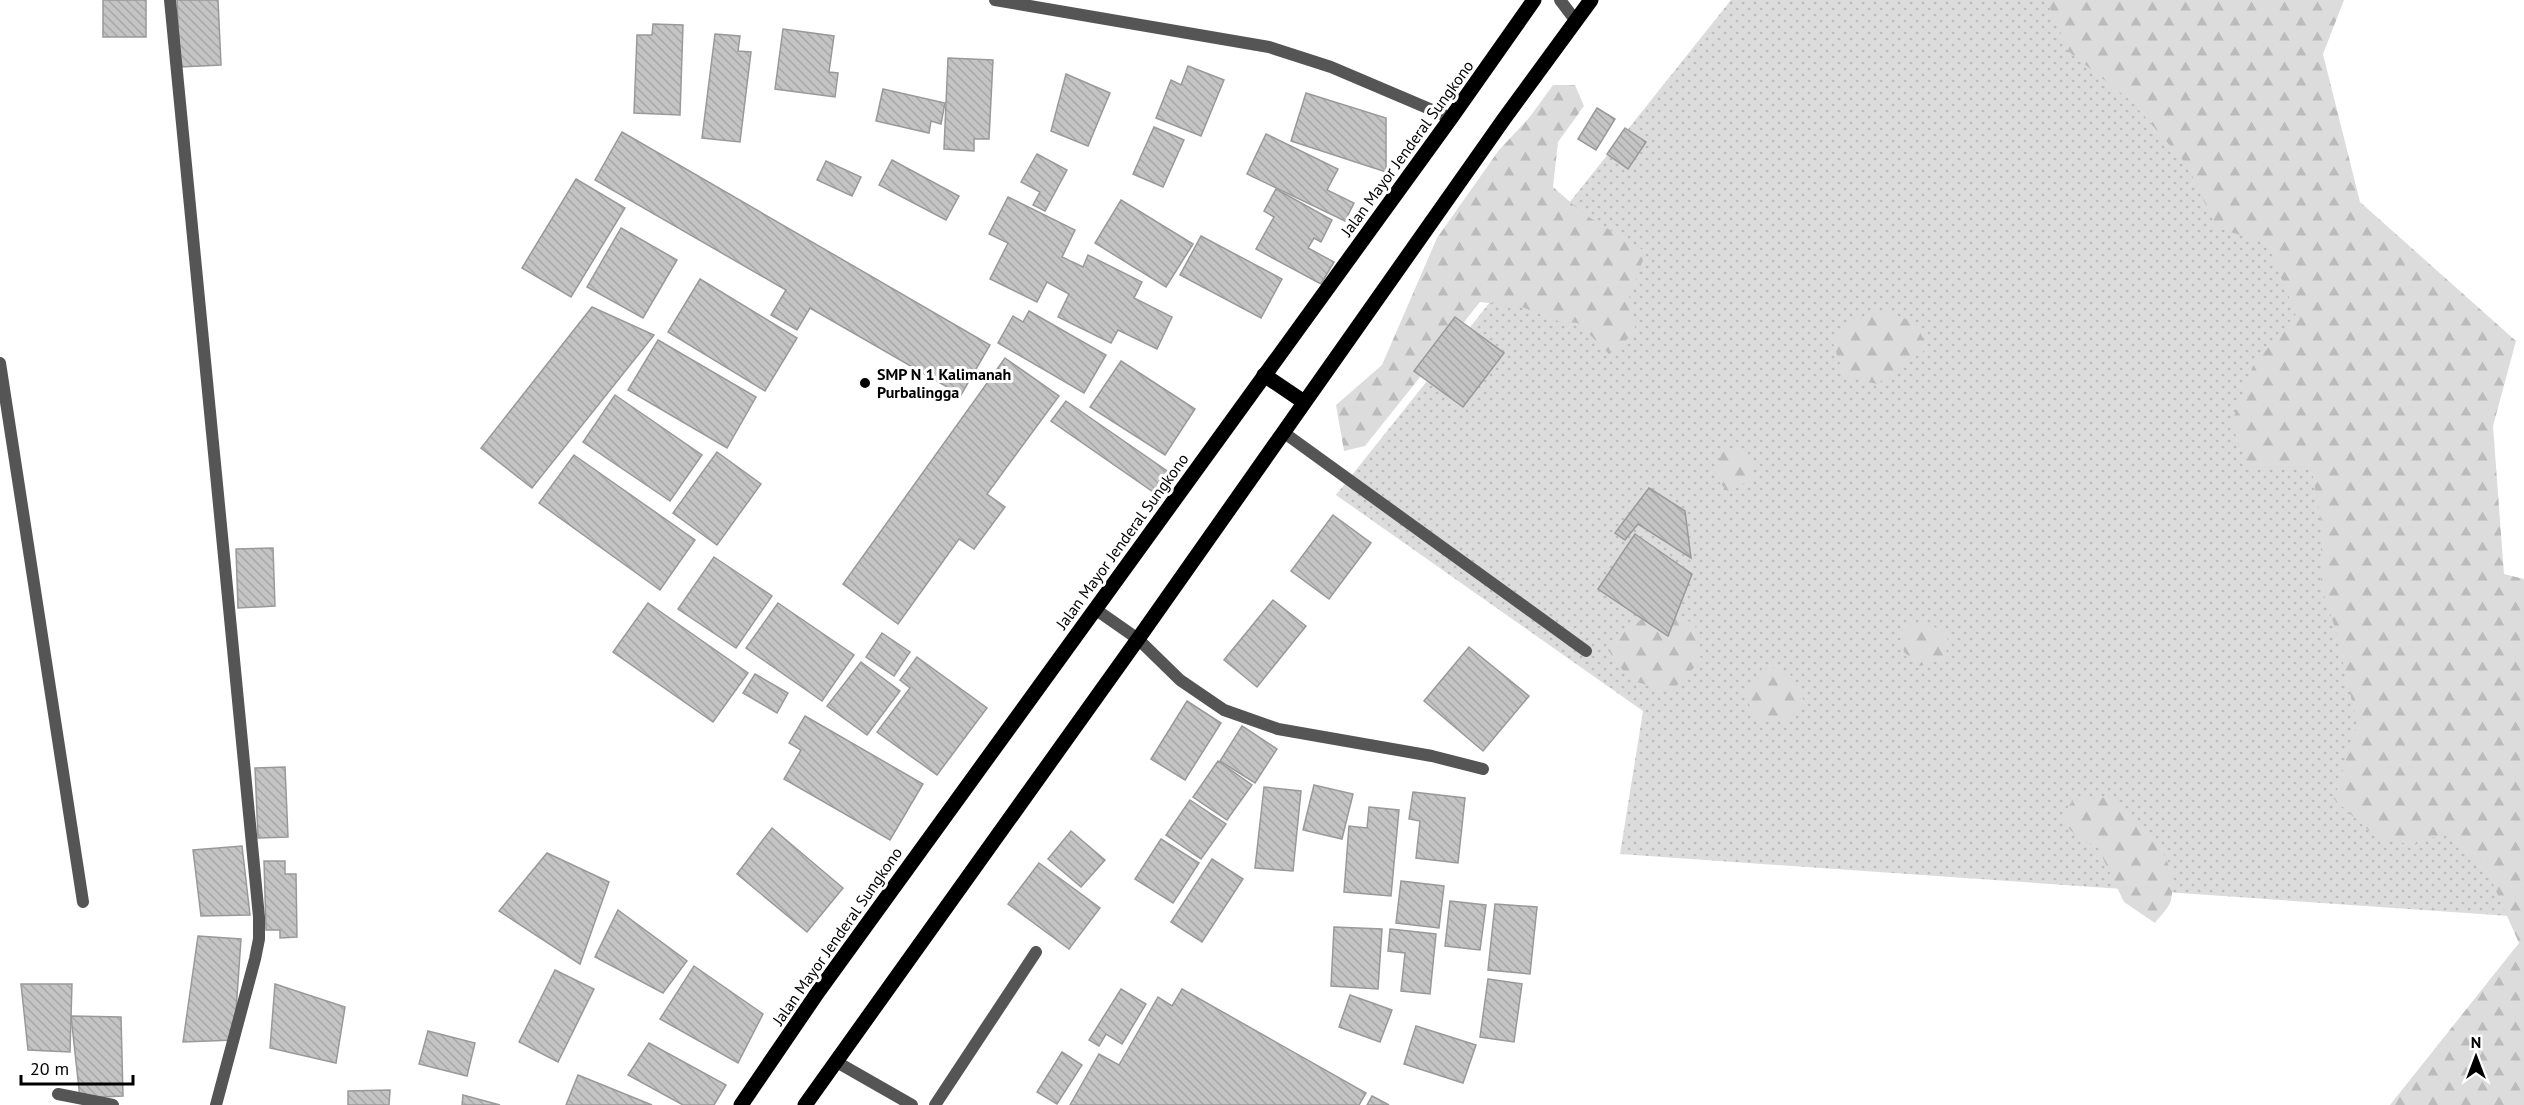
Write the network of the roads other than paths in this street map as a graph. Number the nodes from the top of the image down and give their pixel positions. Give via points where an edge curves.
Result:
1 (170, 0) edge
2 (995, 0) edge
3 (1534, 0) edge
4 (1560, 0) edge
5 (1591, 0) edge
6 (1576, 21) junction
7 (1451, 118) junction
8 (0, 363) edge
9 (1264, 375) junction
10 (2, 393) edge
11 (1304, 402) junction
12 (1283, 432) junction
13 (1095, 609) junction
14 (1138, 639) junction
15 (1586, 651) dead end
16 (1483, 769) dead end
17 (83, 902) dead end
18 (1036, 952) dead end
19 (835, 1061) junction
20 (58, 1094) dead end
21 (113, 1105) edge
22 (216, 1105) edge
23 (741, 1105) edge
24 (805, 1105) edge
25 (912, 1105) edge
26 (935, 1105) edge

1 - 22 street via 259,917 255,959
2 - 7 street via 1269,47 1331,67
3 - 7 main road, Jalan Mayor Jenderal Sungkono
4 - 6 street
5 - 6 main road
6 - 11 main road
7 - 9 main road, Jalan Mayor Jenderal Sungkono
8 - 10 street
9 - 11 main road
9 - 13 main road, Jalan Mayor Jenderal Sungkono
10 - 17 street
11 - 12 main road
12 - 14 main road
12 - 15 street
13 - 14 street
13 - 23 main road, Jalan Mayor Jenderal Sungkono
14 - 16 street via 1180,680 1224,710 1278,729
14 - 19 main road
18 - 26 street
19 - 24 main road
19 - 25 street
20 - 21 street

